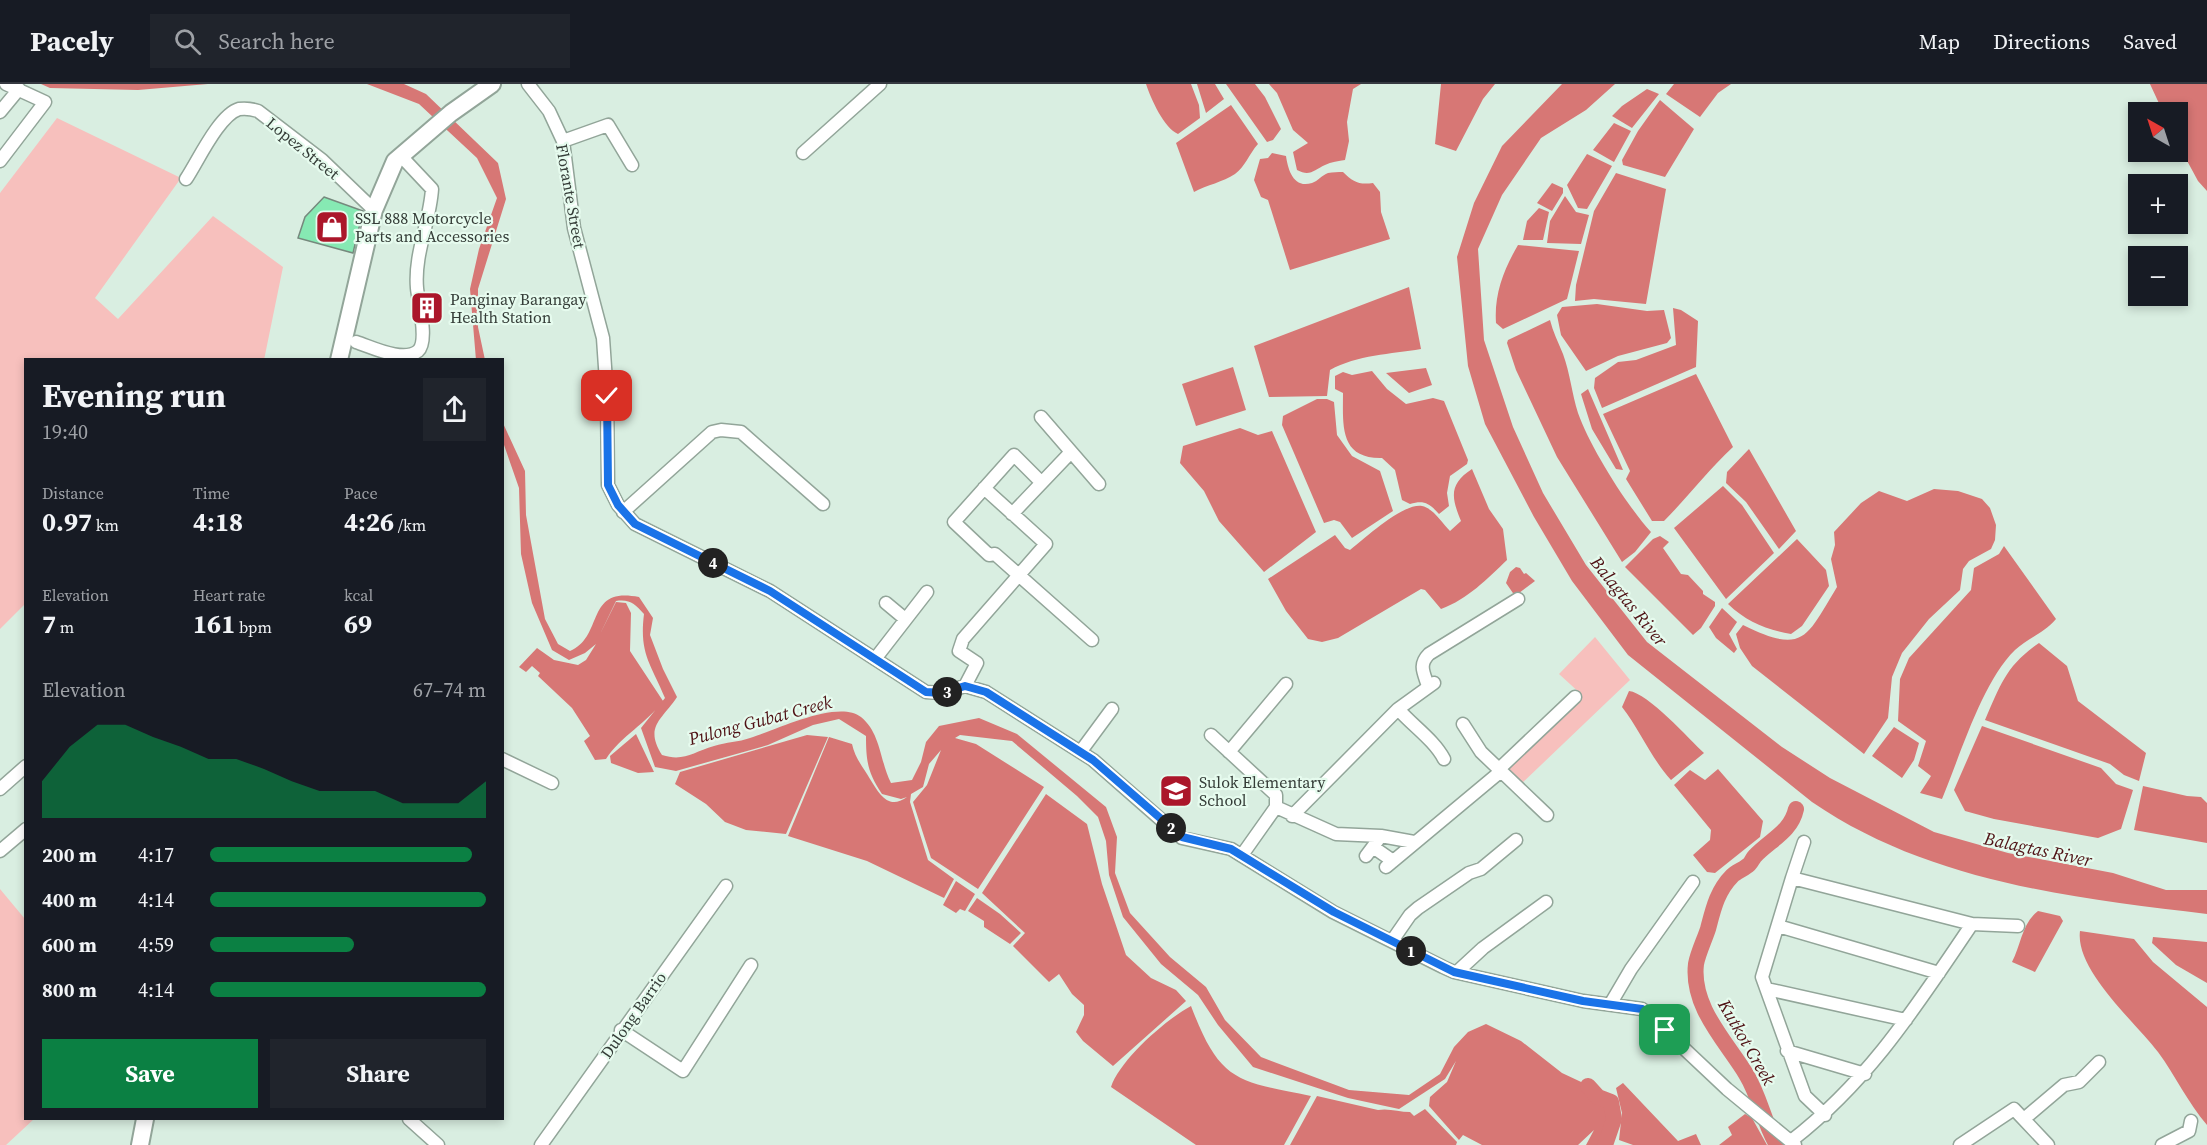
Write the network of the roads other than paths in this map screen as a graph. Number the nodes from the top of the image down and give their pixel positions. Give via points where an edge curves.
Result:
1 (6, 84) edge
2 (492, 84) edge
3 (528, 84) edge
4 (880, 84) edge
5 (18, 89) junction
6 (0, 112) edge
7 (563, 141) junction
8 (803, 153) dead end
9 (400, 155) junction
10 (0, 161) edge
11 (632, 165) dead end
12 (186, 179) dead end
13 (374, 210) junction
14 (350, 340) junction
15 (340, 358) edge
16 (1041, 417) dead end
17 (1071, 452) junction
18 (1041, 482) junction
19 (1100, 484) dead end
20 (984, 488) junction
21 (823, 504) dead end
22 (623, 512) junction
23 (1012, 514) junction
24 (1018, 577) junction
25 (927, 592) dead end
26 (1518, 599) dead end
27 (886, 603) dead end
28 (904, 618) junction
29 (1092, 640) dead end
30 (875, 659) junction
31 (1286, 684) dead end
32 (965, 686) junction
33 (1575, 697) dead end
34 (1112, 710) dead end
35 (1398, 710) junction
36 (1463, 724) dead end
37 (1211, 735) dead end
38 (1081, 751) junction
39 (1230, 752) junction
40 (1444, 759) dead end
41 (504, 760) edge
42 (24, 768) edge
43 (1499, 771) junction
44 (552, 783) dead end
45 (0, 789) edge
46 (1276, 807) junction
47 (1547, 814) dead end
48 (1292, 816) junction
49 (24, 831) edge
50 (1381, 836) junction
51 (1516, 840) dead end
52 (1413, 842) junction
53 (1804, 842) dead end
54 (0, 851) edge
55 (1242, 855) junction
56 (1792, 878) junction
57 (1692, 882) dead end
58 (726, 886) dead end
59 (1546, 902) dead end
60 (1972, 924) junction
61 (1778, 926) junction
62 (2018, 926) dead end
63 (1392, 941) junction
64 (751, 965) dead end
65 (1457, 972) junction
66 (1939, 972) junction
67 (1767, 989) junction
68 (1611, 1003) junction
69 (1906, 1020) junction
70 (621, 1030) junction
71 (1787, 1051) junction
72 (2099, 1062) dead end
73 (1865, 1074) junction
74 (1825, 1115) junction
75 (2025, 1118) junction
76 (146, 1120) edge
77 (411, 1120) edge
78 (2191, 1121) dead end
79 (1793, 1143) edge
80 (140, 1145) edge
81 (438, 1145) edge
82 (541, 1145) edge
83 (1960, 1145) edge
84 (2048, 1145) edge
85 (2162, 1145) edge

1 - 5 street
2 - 9 main road
3 - 7 street, Florante Street via 549,111
4 - 8 street
5 - 6 street
5 - 10 street via 45,102
7 - 11 street via 608,124
7 - 22 street, Florante Street via 574,228 603,338 608,485
9 - 13 main road
9 - 14 street via 432,189 420,246 417,286 421,346 417,352 404,356
12 - 13 street, Lopez Street via 224,119 239,109 249,109 258,111 322,160
13 - 14 main road
14 - 15 main road
16 - 17 street
17 - 18 street
17 - 19 street
18 - 20 street via 1014,455
18 - 23 street
20 - 23 street
20 - 24 street via 954,522
21 - 22 street via 741,432 721,430 712,432
22 - 30 street, Florante Street via 635,524 770,591
23 - 24 street via 1046,544
24 - 29 street
24 - 32 street via 963,639 959,651 977,663
25 - 28 street
26 - 35 street via 1429,654 1421,666 1431,685
27 - 28 street
28 - 30 street
30 - 32 street, Florante Street via 926,692 942,693
31 - 39 street
32 - 38 street via 986,692
33 - 43 street
34 - 38 street
35 - 40 street
35 - 48 street
36 - 43 street
37 - 39 street
38 - 55 street via 1182,837 1223,846
39 - 46 street via 1276,795
41 - 44 street
42 - 45 street
43 - 47 street
43 - 52 street
46 - 48 street
46 - 55 street
48 - 50 street via 1345,836
49 - 54 street
50 - 52 street
50 - 52 street via 1370,852 1389,864
51 - 63 street via 1481,869 1418,908
53 - 56 street
55 - 63 street via 1334,912
56 - 60 street
56 - 61 street
57 - 68 street
58 - 70 street, Dulong Barrio
59 - 65 street
60 - 62 street
60 - 66 street
61 - 66 street
61 - 67 street via 1762,978
63 - 65 street
64 - 70 street via 683,1071
65 - 68 street via 1583,1001
66 - 69 street
67 - 69 street
67 - 71 street
68 - 79 street via 1642,1009 1727,1089
69 - 73 street
70 - 82 street, Dulong Barrio
71 - 73 street
71 - 74 street via 1805,1096
72 - 75 street via 2079,1082 2064,1084
73 - 74 street
74 - 79 street
75 - 83 street via 2014,1109
75 - 84 street
76 - 80 main road
77 - 81 street
78 - 85 street via 2189,1131

